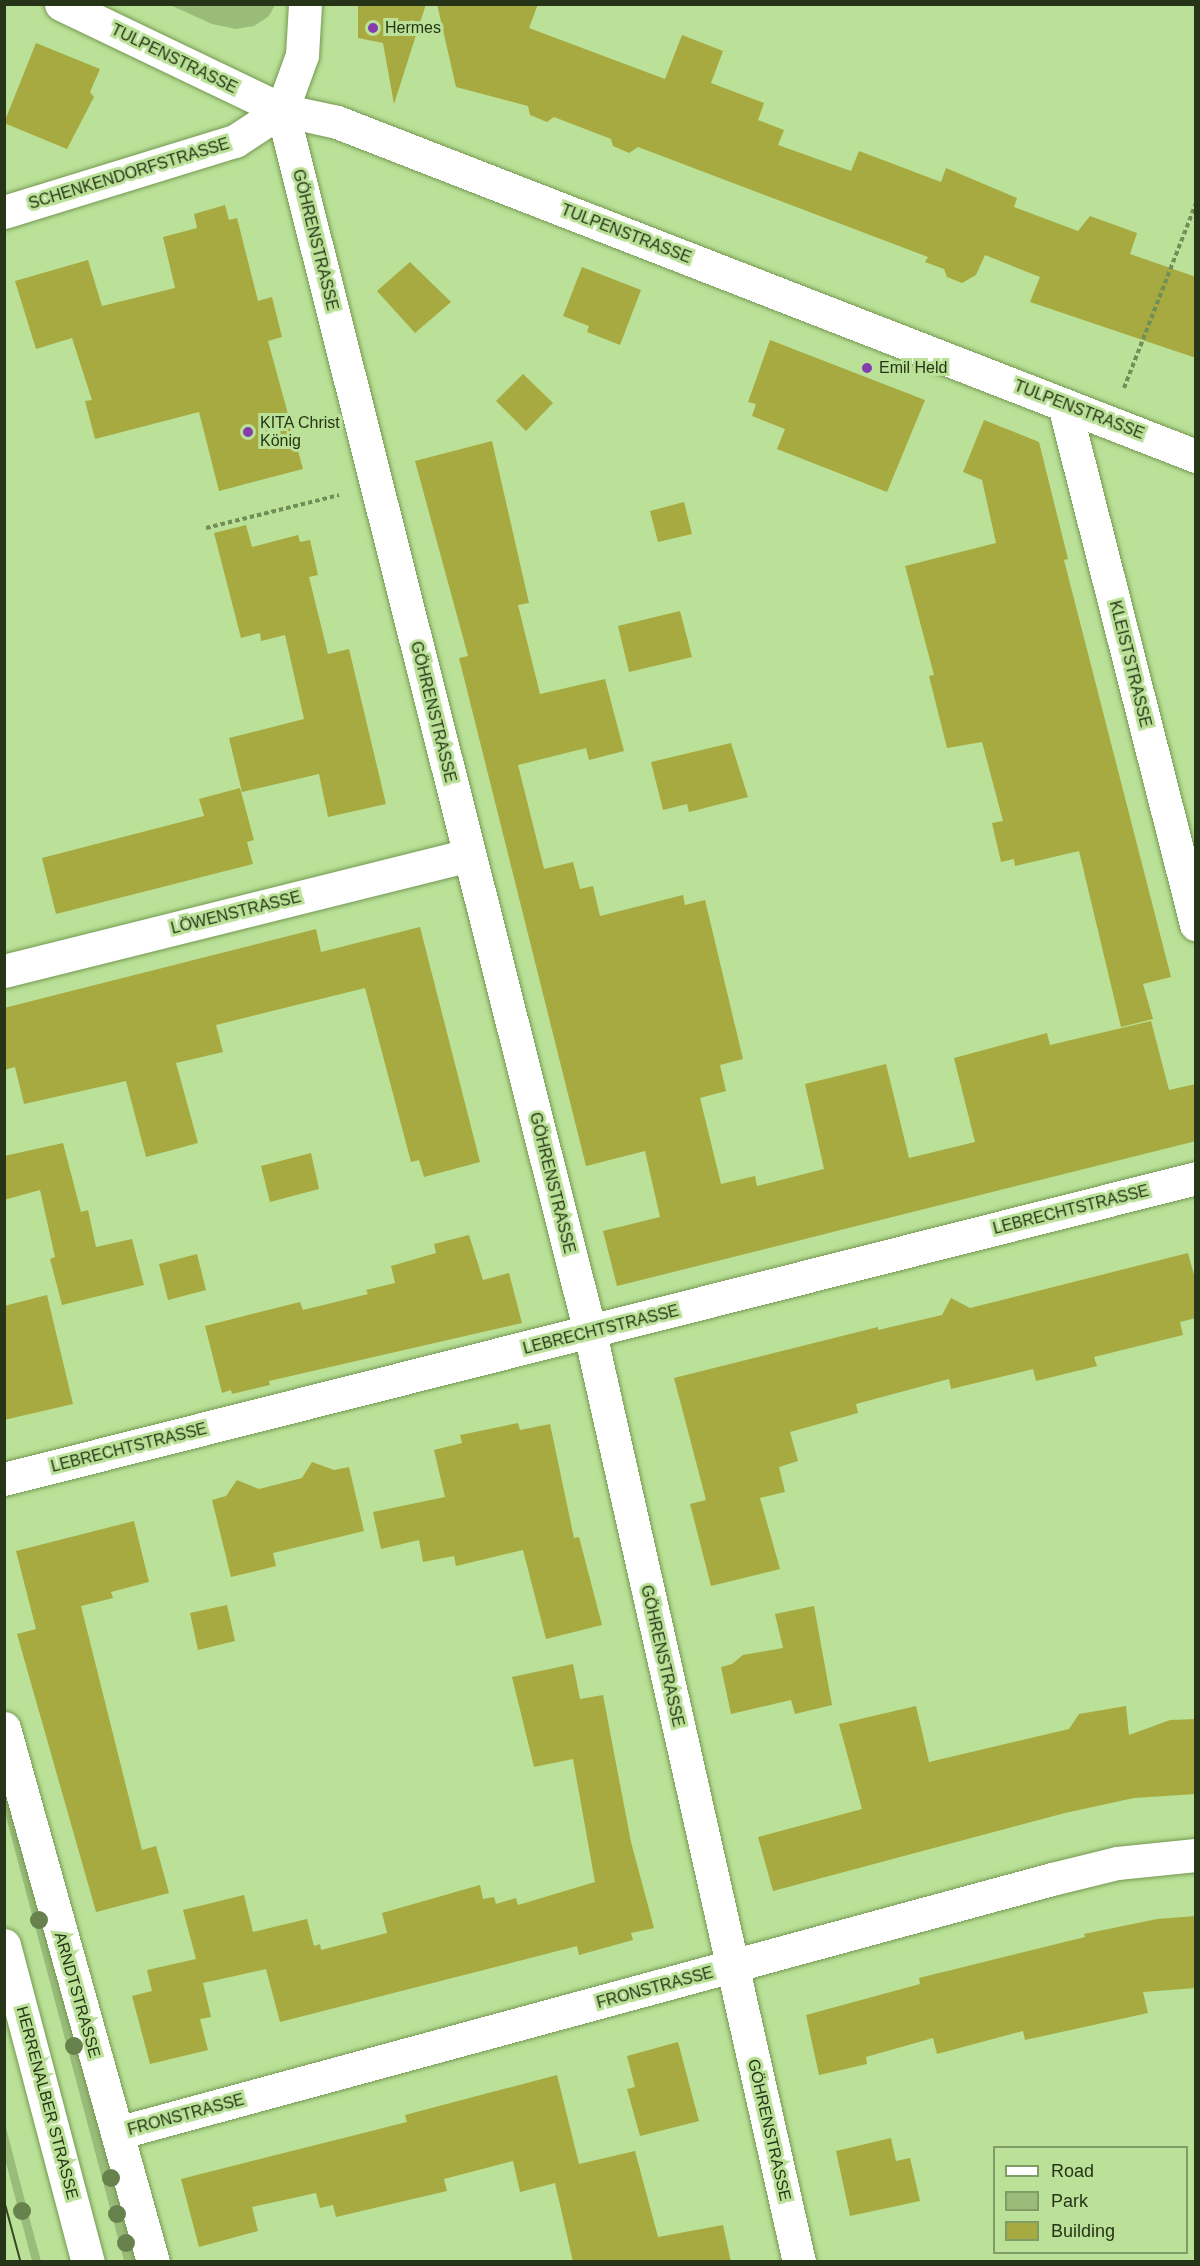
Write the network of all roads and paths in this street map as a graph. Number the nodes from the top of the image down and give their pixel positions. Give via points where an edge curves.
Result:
1 (61, 4) edge
2 (305, 4) edge
3 (282, 110) junction
4 (1196, 203) edge
5 (4, 212) edge
6 (1064, 405) junction
7 (1111, 423) junction
8 (1196, 456) edge
9 (376, 486) junction
10 (206, 528) dead end
11 (468, 855) junction
12 (1196, 924) edge
13 (4, 971) edge
14 (1196, 1178) edge
15 (590, 1334) junction
16 (4, 1479) edge
17 (4, 1728) edge
18 (1196, 1855) edge
19 (4, 1945) edge
20 (732, 1967) junction
21 (117, 2133) junction
22 (88, 2262) edge
23 (153, 2262) edge
24 (799, 2262) edge

1 - 3 street, TULPENSTRASSE
2 - 3 street via 302,56
3 - 5 street, SCHENKENDORFSTRASSE via 235,141
3 - 6 street, TULPENSTRASSE via 337,122
3 - 9 street, GÖHRENSTRASSE
4 - 7 path
6 - 7 street, TULPENSTRASSE
6 - 12 street, KLEISTSTRASSE
7 - 8 street, TULPENSTRASSE
9 - 10 path
9 - 11 street, GÖHRENSTRASSE
11 - 13 street, LÖWENSTRASSE
11 - 15 street, GÖHRENSTRASSE
14 - 15 street, LEBRECHTSTRASSE
15 - 16 street, LEBRECHTSTRASSE
15 - 20 street, GÖHRENSTRASSE
17 - 21 street, ARNDTSTRASSE
18 - 20 street, FRONSTRASSE via 1106,1866
19 - 22 street, HERRENALBER STRASSE
20 - 21 street, FRONSTRASSE
20 - 24 street, GÖHRENSTRASSE
21 - 23 street, ARNDTSTRASSE

